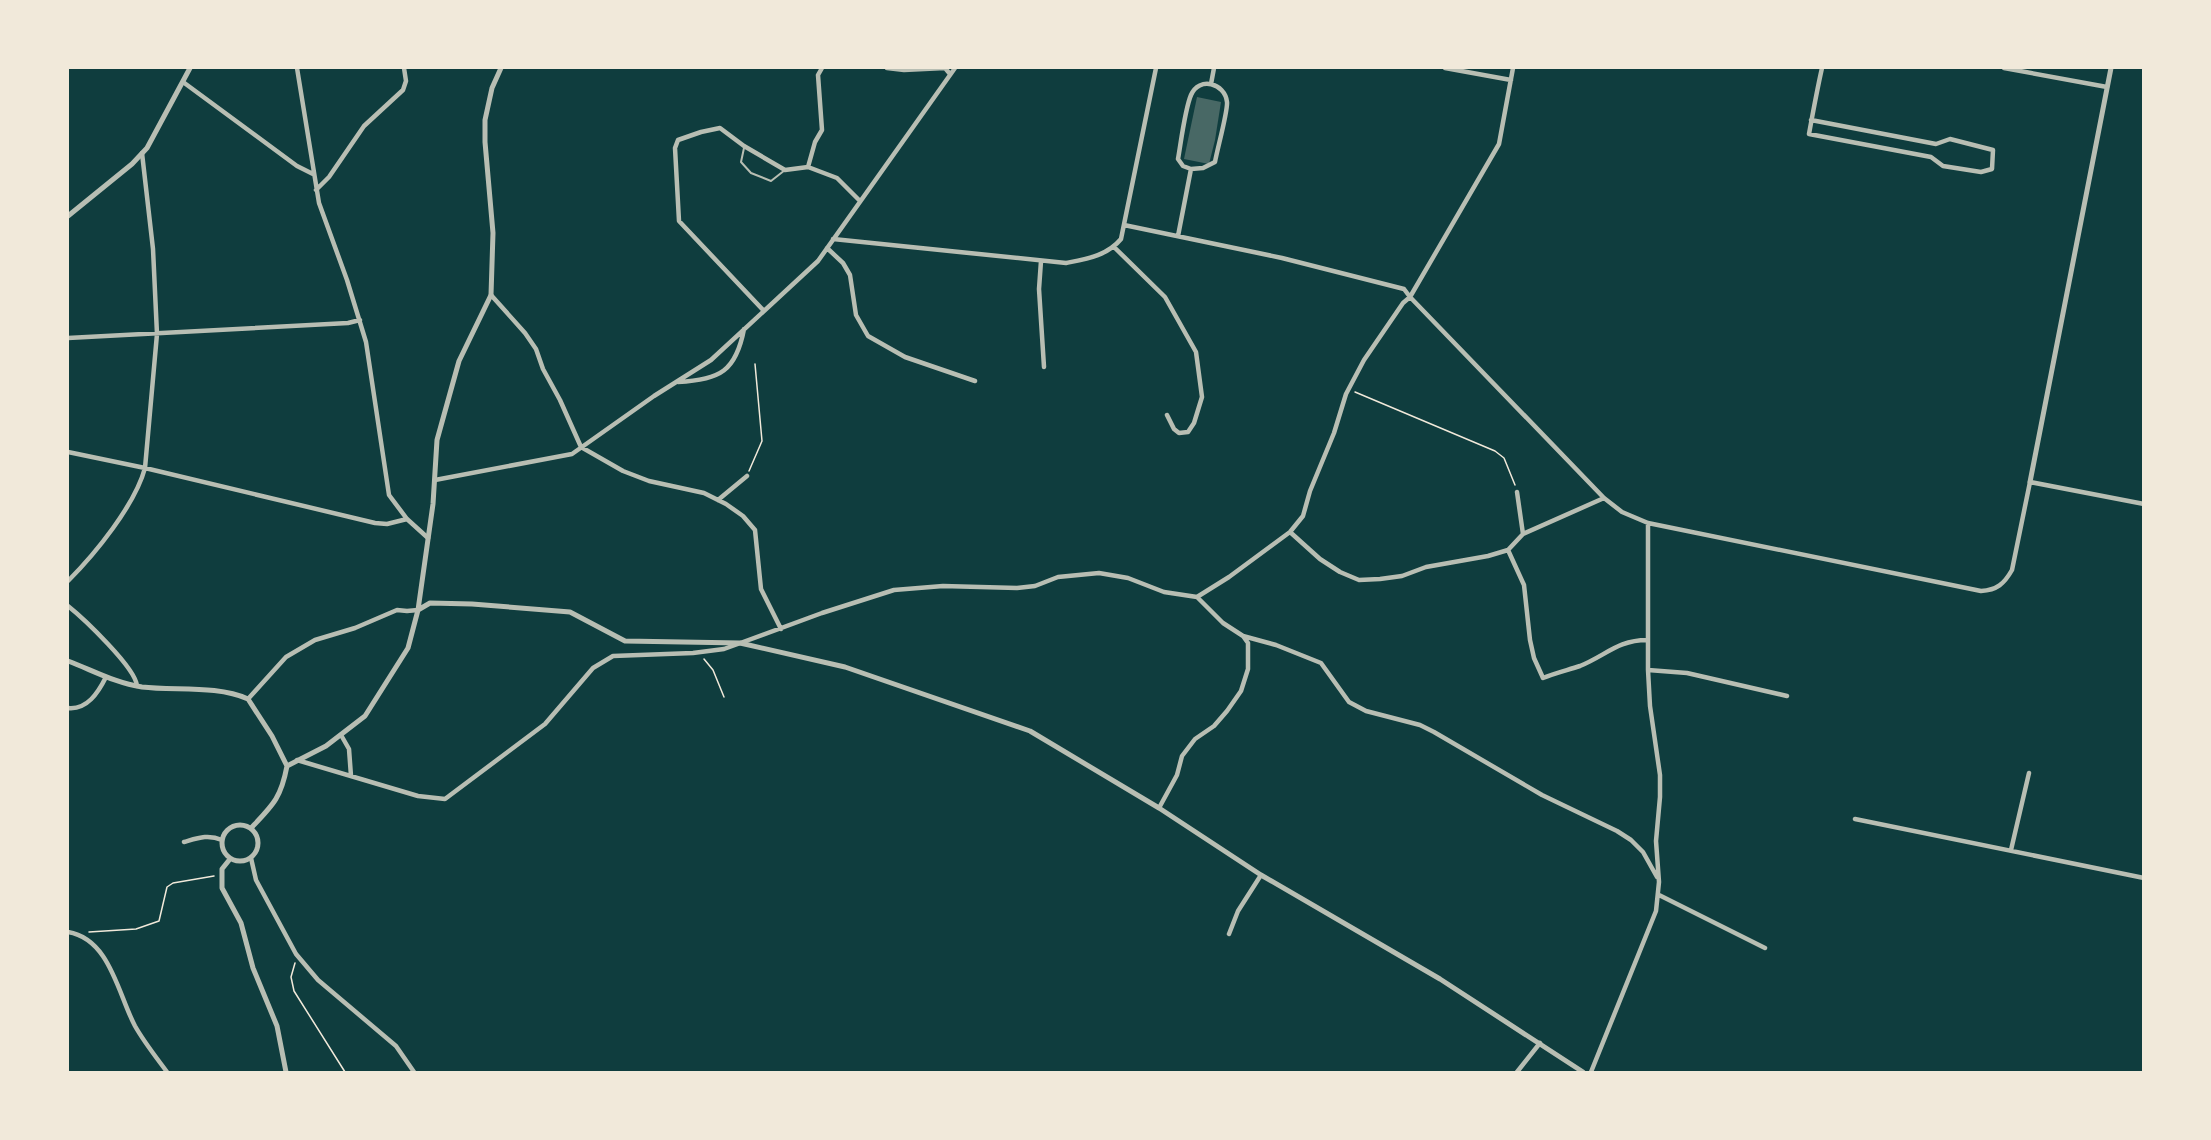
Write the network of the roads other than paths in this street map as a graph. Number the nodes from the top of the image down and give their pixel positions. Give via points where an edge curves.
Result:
1 (190, 68) edge
2 (297, 68) edge
3 (404, 68) edge
4 (501, 68) edge
5 (822, 68) edge
6 (887, 68) edge
7 (955, 68) edge
8 (1156, 68) edge
9 (1214, 68) edge
10 (1444, 68) edge
11 (1514, 68) edge
12 (1822, 68) edge
13 (2004, 68) edge
14 (2111, 68) edge
15 (950, 74) junction
16 (1511, 80) junction
17 (183, 82) junction
18 (1211, 84) junction
19 (2107, 87) junction
20 (1811, 120) junction
21 (744, 146) junction
22 (142, 153) junction
23 (808, 167) junction
24 (785, 170) junction
25 (1191, 170) junction
26 (313, 174) junction
27 (316, 190) junction
28 (860, 201) junction
29 (68, 216) edge
30 (1124, 225) junction
31 (1178, 236) junction
32 (833, 239) junction
33 (1114, 247) junction
34 (827, 248) junction
35 (1041, 261) junction
36 (490, 295) junction
37 (1410, 297) junction
38 (764, 311) junction
39 (360, 321) junction
40 (744, 329) junction
41 (157, 334) junction
42 (68, 338) edge
43 (1044, 367) dead end
44 (975, 381) dead end
45 (676, 382) junction
46 (1167, 416) dead end
47 (581, 447) junction
48 (68, 452) edge
49 (145, 468) junction
50 (747, 476) road end
51 (435, 480) junction
52 (2030, 482) junction
53 (1517, 492) road end
54 (1604, 498) junction
55 (718, 500) junction
56 (2144, 504) edge
57 (406, 519) junction
58 (1648, 524) junction
59 (1290, 532) junction
60 (1523, 534) junction
61 (428, 538) junction
62 (1508, 550) junction
63 (68, 580) edge
64 (1197, 597) junction
65 (68, 606) edge
66 (418, 610) junction
67 (781, 629) junction
68 (1243, 636) junction
69 (1647, 640) junction
70 (740, 643) junction
71 (68, 661) edge
72 (1648, 670) junction
73 (106, 677) junction
74 (137, 686) junction
75 (1787, 696) dead end
76 (248, 699) junction
77 (68, 708) edge
78 (341, 735) junction
79 (297, 760) junction
80 (287, 766) junction
81 (2029, 773) dead end
82 (351, 776) junction
83 (1159, 808) junction
84 (1855, 819) dead end
85 (251, 828) junction
86 (222, 840) junction
87 (184, 842) dead end
88 (2011, 850) junction
89 (230, 858) junction
90 (250, 858) junction
91 (1261, 875) junction
92 (2144, 878) edge
93 (1659, 882) junction
94 (1659, 895) junction
95 (68, 932) edge
96 (1230, 934) dead end
97 (1765, 948) dead end
98 (1540, 1043) junction
99 (167, 1072) edge
100 (286, 1072) edge
101 (414, 1072) edge
102 (1517, 1072) edge
103 (1583, 1072) edge
104 (1591, 1072) edge

1 - 17 street
2 - 26 street
3 - 27 street via 403,90 364,126
4 - 36 street via 485,120 493,233
5 - 23 street via 818,75 822,130
6 - 15 street via 945,69
7 - 15 street
8 - 30 street
9 - 18 street
10 - 16 street
11 - 16 street
12 - 20 street
13 - 19 street
14 - 19 street
15 - 28 street
16 - 37 street via 1498,144
17 - 22 street via 153,140
17 - 26 street
18 - 25 street via 1200,84 1191,94 1178,159
18 - 25 street via 1221,89 1227,102 1215,162
19 - 52 street
20 - 20 street via 1936,144 1950,139 1961,141 1993,150 1992,169 1981,172 1942,166 1931,157 1809,134
21 - 24 street
21 - 24 lane via 741,162 751,173 771,181
21 - 38 street via 720,128 678,140 675,148 679,221
22 - 29 street
22 - 41 street via 153,249
23 - 24 street
23 - 28 street via 837,178
25 - 31 street
26 - 27 street
27 - 39 street
28 - 32 street
30 - 31 street
30 - 33 street via 1121,239
31 - 37 street via 1404,289
32 - 34 street
32 - 35 street
33 - 35 street via 1084,260
33 - 46 street via 1165,297 1196,352 1202,397 1194,423 1188,432 1179,433
34 - 38 street
34 - 44 street via 850,275 856,315 868,336 905,357
35 - 43 street
36 - 47 street via 536,349
36 - 51 street via 459,360 447,397 437,440
37 - 54 street
37 - 59 street via 1364,360 1349,389 1303,516
38 - 40 street
39 - 41 street
39 - 57 street via 373,382 387,487
40 - 45 street via 711,360
40 - 45 street via 741,349 731,364 713,378
41 - 42 street
41 - 49 street
45 - 47 street
47 - 51 street via 572,454
47 - 55 street via 623,471
48 - 49 street
49 - 57 street via 375,523 387,525
49 - 63 street via 141,483 93,555
50 - 55 street
51 - 61 street
52 - 56 street
52 - 58 street via 2012,570 2007,580 1991,590 1969,590
53 - 60 street
54 - 58 street
54 - 60 street
55 - 67 street via 743,516 755,531 761,589
57 - 61 street
58 - 69 street
59 - 62 street via 1320,559 1359,580 1402,576 1426,567
59 - 64 street
60 - 62 street
61 - 66 street
62 - 69 street via 1524,585 1530,640 1543,678 1581,666 1620,644
64 - 67 street via 1164,592 1128,578 1078,574 1017,588 943,586 894,590
64 - 68 street via 1223,623
65 - 74 street via 88,622 133,675
66 - 70 street via 430,603 570,612 625,641
66 - 76 street via 397,610 315,640 286,657
66 - 78 street via 408,648 392,675 365,716
67 - 70 street
68 - 83 street via 1248,643 1248,669 1241,691 1214,726 1188,747
68 - 93 street via 1321,663 1349,702 1366,711 1420,725 1542,795 1617,831 1643,852
69 - 72 street
70 - 82 street via 696,653 613,656 593,668 545,724 445,800
70 - 83 street via 845,667 1030,731
71 - 73 street
72 - 75 street via 1687,673
72 - 93 street via 1660,776 1656,841
73 - 74 street
73 - 77 street via 89,703
74 - 76 street via 204,690
76 - 80 street
78 - 79 street
78 - 82 street via 349,749
79 - 80 street
79 - 82 street
80 - 85 street via 279,797
81 - 88 street
83 - 91 street
84 - 88 street
85 - 86 street via 233,826
85 - 90 street via 258,843
86 - 87 street via 202,837
86 - 89 street via 223,851
88 - 92 street
89 - 90 street
89 - 100 street via 220,875 222,888 241,923 253,968 277,1026
90 - 101 street via 256,880 299,958 318,980 396,1046
91 - 96 street via 1238,911
91 - 98 street via 1420,967
93 - 94 street
94 - 97 street
94 - 104 street
95 - 99 street via 88,940 104,958 135,1027
98 - 102 street
98 - 103 street

